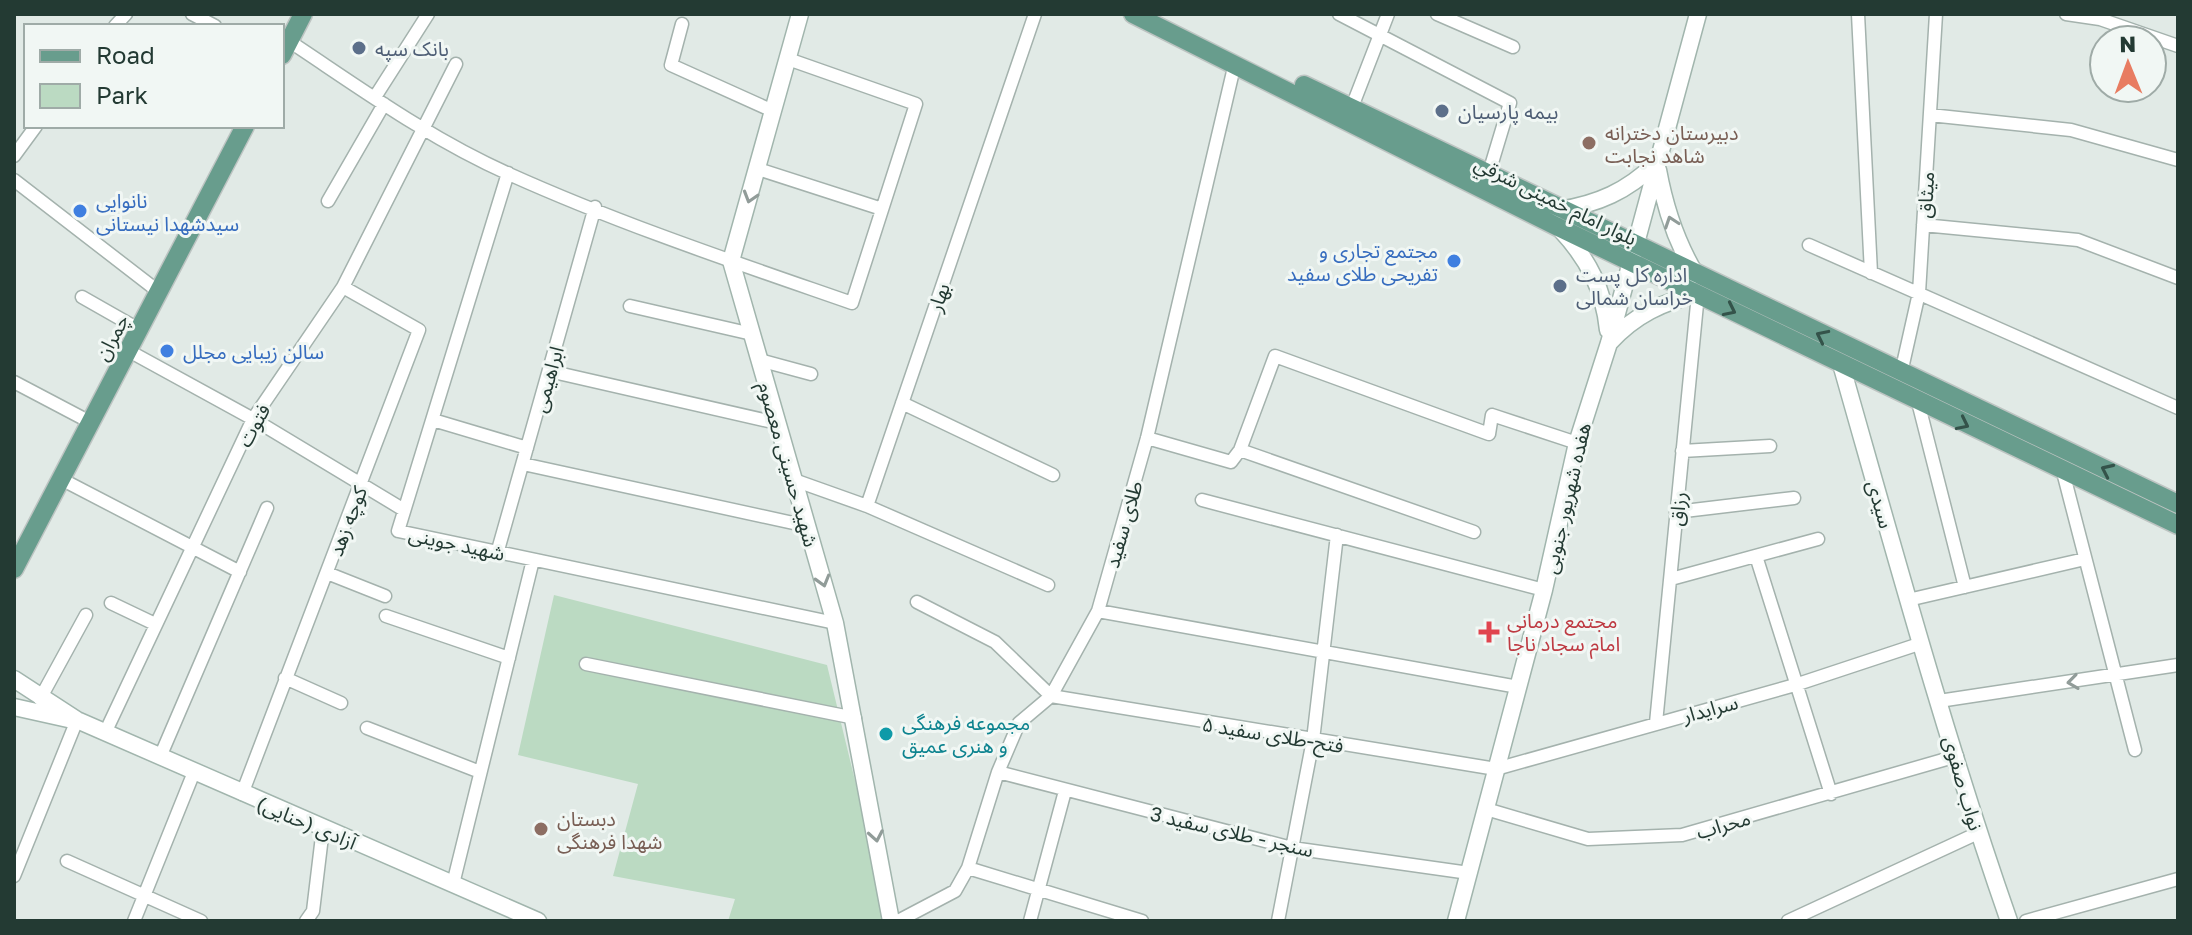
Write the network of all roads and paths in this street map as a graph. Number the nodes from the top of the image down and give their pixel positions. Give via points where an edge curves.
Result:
1 (192, 14) edge
2 (303, 14) edge
3 (428, 14) edge
4 (800, 14) edge
5 (1035, 14) edge
6 (1133, 14) edge
7 (1160, 14) edge
8 (1339, 14) edge
9 (1388, 14) edge
10 (1437, 14) edge
11 (1698, 14) edge
12 (1858, 14) edge
13 (1936, 14) edge
14 (2066, 14) edge
15 (211, 24) edge
16 (682, 24) dead end
17 (1380, 35) junction
18 (2178, 46) edge
19 (1513, 47) dead end
20 (285, 48) edge
21 (788, 59) junction
22 (1235, 63) junction
23 (456, 64) dead end
24 (380, 100) junction
25 (1352, 107) junction
26 (773, 111) junction
27 (1930, 115) junction
28 (35, 128) edge
29 (244, 128) edge
30 (424, 130) junction
31 (14, 156) edge
32 (2178, 160) edge
33 (1656, 163) junction
34 (758, 169) junction
35 (508, 173) junction
36 (1488, 176) junction
37 (14, 180) edge
38 (328, 201) dead end
39 (595, 207) junction
40 (882, 209) junction
41 (1559, 218) junction
42 (1923, 225) junction
43 (1809, 245) dead end
44 (1633, 254) junction
45 (731, 261) junction
46 (1871, 273) junction
47 (2178, 278) edge
48 (1698, 285) junction
49 (343, 287) junction
50 (159, 292) junction
51 (1919, 293) junction
52 (82, 297) dead end
53 (630, 306) dead end
54 (140, 330) junction
55 (752, 334) junction
56 (1609, 343) junction
57 (129, 351) junction
58 (759, 360) junction
59 (1846, 360) junction
60 (549, 371) junction
61 (1878, 372) junction
62 (1901, 373) junction
63 (811, 374) dead end
64 (14, 382) edge
65 (1918, 402) junction
66 (902, 403) junction
67 (2178, 408) edge
68 (253, 419) junction
69 (433, 420) junction
70 (90, 422) junction
71 (777, 423) junction
72 (1147, 438) junction
73 (1577, 443) junction
74 (1770, 446) dead end
75 (527, 448) junction
76 (1240, 450) junction
77 (1682, 451) junction
78 (523, 464) junction
79 (2063, 472) junction
80 (1053, 475) dead end
81 (61, 479) junction
82 (794, 480) junction
83 (360, 487) junction
84 (1794, 498) dead end
85 (1202, 500) dead end
86 (2178, 504) edge
87 (867, 506) junction
88 (267, 508) dead end
89 (404, 510) junction
90 (1676, 512) junction
91 (2178, 525) edge
92 (807, 526) junction
93 (1474, 532) dead end
94 (1337, 535) junction
95 (1818, 539) dead end
96 (191, 547) junction
97 (498, 550) junction
98 (1756, 556) junction
99 (2085, 559) junction
100 (533, 560) junction
101 (14, 569) edge
102 (240, 572) junction
103 (327, 573) junction
104 (1671, 579) junction
105 (1048, 585) dead end
106 (1965, 587) junction
107 (1544, 590) junction
108 (385, 596) dead end
109 (1908, 600) junction
110 (917, 602) dead end
111 (111, 603) dead end
112 (1098, 611) junction
113 (86, 615) dead end
114 (386, 616) dead end
115 (835, 623) junction
116 (155, 624) junction
117 (1922, 643) junction
118 (1325, 655) junction
119 (509, 658) junction
120 (586, 664) dead end
121 (2178, 665) edge
122 (2115, 676) junction
123 (285, 678) junction
124 (14, 679) edge
125 (1795, 685) junction
126 (1518, 687) junction
127 (1051, 696) junction
128 (40, 699) junction
129 (1939, 701) junction
130 (341, 703) dead end
131 (14, 707) edge
132 (855, 718) junction
133 (77, 720) junction
134 (1656, 723) junction
135 (367, 728) dead end
136 (105, 733) junction
137 (1313, 740) junction
138 (2135, 750) dead end
139 (1957, 756) junction
140 (160, 757) junction
141 (1496, 769) junction
142 (194, 772) junction
143 (480, 772) junction
144 (998, 772) junction
145 (1065, 791) junction
146 (242, 794) junction
147 (1831, 794) junction
148 (1486, 809) junction
149 (323, 828) junction
150 (1978, 833) junction
151 (1292, 848) junction
152 (67, 861) dead end
153 (968, 868) junction
154 (1469, 873) junction
155 (14, 876) edge
156 (2178, 879) edge
157 (453, 884) junction
158 (1038, 892) junction
159 (144, 896) junction
160 (134, 921) edge
161 (201, 921) edge
162 (306, 921) edge
163 (538, 921) edge
164 (891, 921) edge
165 (898, 921) edge
166 (1030, 921) edge
167 (1142, 921) edge
168 (1278, 921) edge
169 (1456, 921) edge
170 (1788, 921) edge
171 (2009, 921) edge
172 (2026, 921) edge

1 - 15 street
2 - 20 main road
3 - 24 street
4 - 21 main road
5 - 66 street, بهار
6 - 22 main road, بلوار امام خمینی شرقي
7 - 25 main road, بلوار امام خمینی شرقي
8 - 17 street
9 - 17 street
10 - 19 street
11 - 33 main road, هفده شهریور جنوبی
12 - 46 street
13 - 27 street, میثاق
14 - 18 street via 2100,19
16 - 26 street via 671,65
17 - 25 street
17 - 36 street via 1510,103
20 - 24 street
21 - 26 main road
21 - 40 street via 916,104
22 - 41 main road, بلوار امام خمینی شرقي
22 - 72 street, طلای سفید
23 - 30 street, فتوت
24 - 30 street
24 - 38 street
25 - 36 main road, بلوار امام خمینی شرقي
26 - 34 main road
27 - 32 street via 2071,130
27 - 42 street, میثاق
28 - 31 street
29 - 50 main road, چمران
30 - 35 street
30 - 49 street, فتوت
33 - 41 main road via 1623,191
33 - 44 main road, هفده شهریور جنوبی
48 -> 33 main road via 1671,223
34 - 40 street
34 -> 45 main road
35 - 39 street
35 - 69 street, شهید جوینی
36 - 41 main road, بلوار امام خمینی شرقي
37 - 50 street
39 - 45 street
39 - 60 street, ابراهیمی
40 - 45 street via 852,303
41 - 44 main road, بلوار امام خمینی شرقي
41 - 56 main road via 1596,279
42 - 47 street via 2078,240
42 - 51 street, میثاق
43 - 46 street
44 - 48 main road, بلوار امام خمینی شرقي
44 - 56 main road, هفده شهریور جنوبی
45 - 55 main road, شهید حسینی معصوم
46 - 51 street
48 - 56 main road via 1639,315
48 - 59 main road, بلوار امام خمینی شرقي
48 - 77 street, رزاق
49 - 68 street, فتوت
49 - 83 street, کوچه زهد via 419,330
50 - 54 main road, چمران
51 - 62 street, میثاق
51 - 67 street
52 - 54 street
53 - 55 street
54 - 57 main road, چمران
55 - 58 main road, شهید حسینی معصوم
56 - 73 main road, هفده شهریور جنوبی
57 - 68 street
57 - 70 main road, چمران
58 - 63 street
58 - 71 main road, شهید حسینی معصوم
59 - 61 main road, بلوار امام خمینی شرقي
59 - 109 main road, سیدی
60 - 71 street
60 - 75 street, ابراهیمی
61 - 62 main road, بلوار امام خمینی شرقي
61 - 65 main road, بلوار امام خمینی شرقي
86 -> 62 main road, بلوار امام خمینی شرقي
64 - 70 street
65 -> 79 main road, بلوار امام خمینی شرقي
65 - 106 street
66 - 80 street
66 - 87 street, بهار
68 - 83 street
68 - 96 street, فتوت
69 - 75 street
69 - 89 street, شهید جوینی
70 - 81 main road, چمران
71 - 82 main road, شهید حسینی معصوم
72 - 76 street via 1219,461 1231,462
72 - 112 street, طلای سفید
73 - 76 street via 1492,415 1489,434 1275,356
73 - 107 main road, هفده شهریور جنوبی
74 - 77 street
75 - 78 street, ابراهیمی
76 - 93 street
77 - 90 street, رزاق
78 - 92 street
78 - 97 street, ابراهیمی
79 - 91 main road, بلوار امام خمینی شرقي
79 - 99 street
81 - 96 street
81 - 101 main road, چمران
82 - 87 street
82 - 92 main road, شهید حسینی معصوم
83 - 89 street
83 - 103 street, کوچه زهد
84 - 90 street
85 - 94 street
87 - 105 street
88 - 102 street
89 - 97 street, شهید جوینی via 398,531
90 - 104 street, رزاق
92 -> 115 main road, شهید حسینی معصوم
94 - 107 street
94 - 118 street
95 - 98 street
96 - 102 street
96 - 116 street, فتوت
97 - 100 street, شهید جوینی
98 - 104 street
98 - 125 street
99 - 106 street
99 - 122 street
100 - 115 street, شهید جوینی
100 - 119 street
102 - 140 street
103 - 108 street
103 - 123 street, کوچه زهد
104 - 134 street, رزاق
106 - 109 street
107 - 126 main road, هفده شهریور جنوبی
109 - 117 main road, سیدی
110 - 127 street via 995,642
111 - 116 street
112 - 118 street
112 - 127 street, طلای سفید
113 - 128 street
114 - 119 street
115 - 132 main road, شهید حسینی معصوم
116 - 136 street, فتوت
117 - 125 street, سرایدار
117 - 129 main road, نواب صفوی
118 - 126 street
118 - 137 street
119 - 143 street
120 - 132 street
121 - 122 street
122 -> 129 street
122 - 138 street
123 - 130 street
123 - 146 street, کوچه زهد
124 - 128 main road, آزادی (حنایی)
125 - 134 street, سرایدار
125 - 147 street
126 - 141 main road, هفده شهریور جنوبی
127 - 137 street, فتح-طلای سفید ۵
127 - 144 street, طلای سفید via 1019,723
128 - 133 main road, آزادی (حنایی)
129 - 139 main road, نواب صفوی
131 - 133 main road, آزادی (حنایی)
132 -> 164 main road, شهید حسینی معصوم
133 - 136 main road, آزادی (حنایی)
133 - 155 street
134 - 141 street, سرایدار
135 - 143 street
136 - 140 main road, آزادی (حنایی)
137 - 141 street, فتح-طلای سفید ۵
137 - 151 street
139 - 147 street, محراب
139 - 150 main road, نواب صفوی
140 - 142 main road, آزادی (حنایی)
141 - 148 main road, هفده شهریور جنوبی
142 - 146 main road, آزادی (حنایی)
142 - 159 street
143 - 157 street
144 - 145 street, سنجر - طلای سفید 3
144 - 153 street, طلای سفید
145 - 151 street, سنجر - طلای سفید 3
145 - 158 street
146 - 149 main road, آزادی (حنایی)
147 - 148 street, محراب via 1682,835 1588,839
148 - 154 main road, هفده شهریور جنوبی
149 - 157 main road, آزادی (حنایی)
149 - 162 street via 313,911
150 - 170 street
150 - 171 main road, نواب صفوی
151 - 154 street, سنجر - طلای سفید 3
151 - 168 street
152 - 159 street
153 - 158 street
153 - 165 street, طلای سفید via 955,891
154 - 169 main road, هفده شهریور جنوبی
156 - 172 street
157 - 163 main road, آزادی (حنایی)
158 - 166 street
158 - 167 street
159 - 160 street
159 - 161 street

